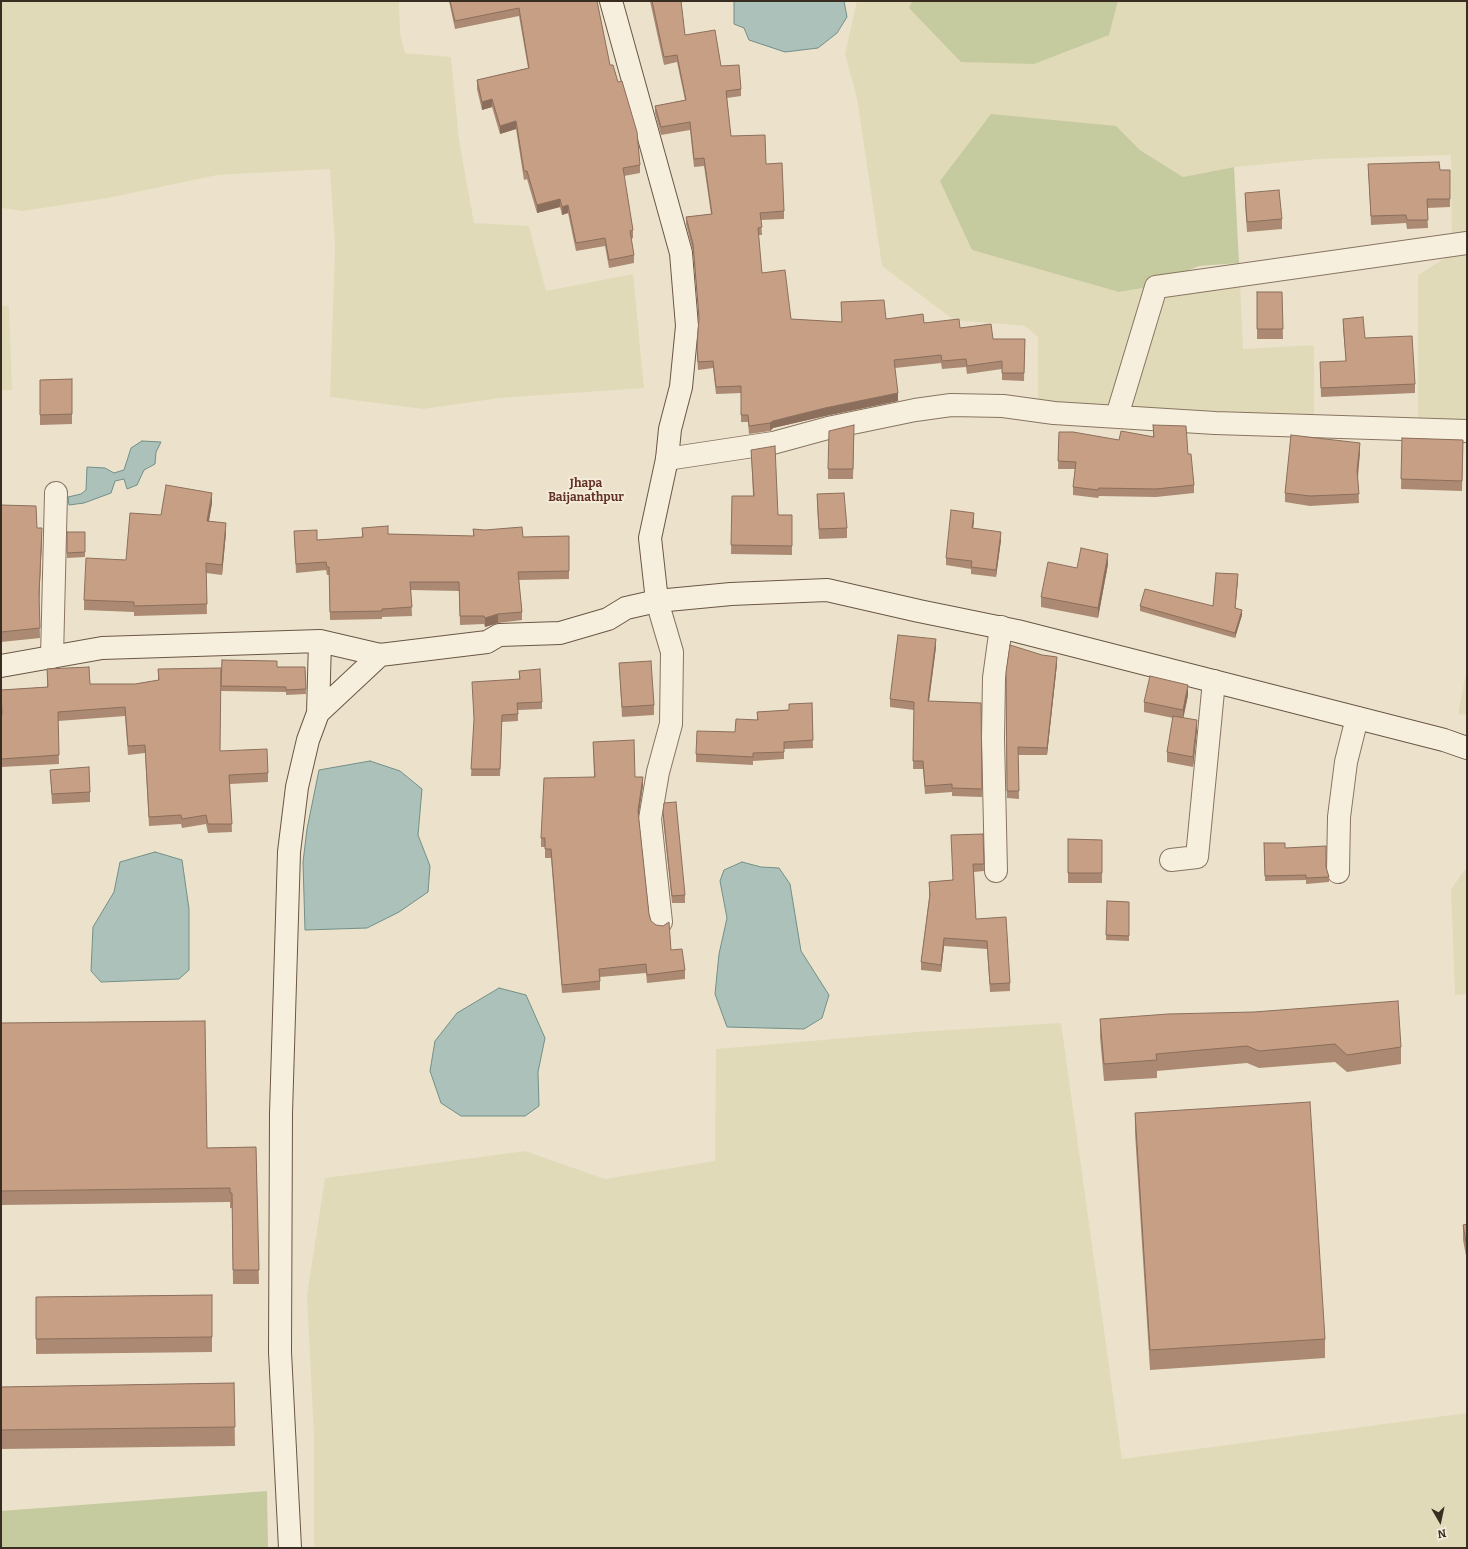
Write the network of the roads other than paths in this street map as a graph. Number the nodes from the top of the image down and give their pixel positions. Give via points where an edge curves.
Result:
1 (611, 1) edge
2 (1467, 243) edge
3 (1117, 416) junction
4 (1467, 431) edge
5 (667, 459) junction
6 (56, 493) dead end
7 (657, 601) junction
8 (1001, 628) junction
9 (320, 641) junction
10 (380, 655) junction
11 (52, 657) junction
12 (1, 666) edge
13 (1214, 681) junction
14 (318, 713) junction
15 (1357, 718) junction
16 (1467, 748) edge
17 (1171, 860) dead end
18 (996, 871) dead end
19 (1338, 872) dead end
20 (661, 922) dead end
21 (290, 1548) edge

1 - 5 street via 681,253 687,326 681,387 670,429
2 - 3 street via 1156,287
3 - 4 street via 1215,423
3 - 5 street via 1054,413 1003,406 951,405 828,428 773,443
5 - 7 street via 650,538
6 - 11 street
7 - 8 street via 731,594 827,590
7 - 10 street via 626,608 608,619 560,633 499,635 488,642
7 - 20 street via 672,652 671,724 658,772 650,819
8 - 13 street
8 - 18 street via 994,678
9 - 10 street
9 - 11 street via 102,648
9 - 14 street
10 - 14 street
11 - 12 street
13 - 15 street
13 - 17 street via 1197,857
14 - 21 street via 308,740 297,787 289,852 282,1113 280,1352
15 - 16 street
15 - 19 street via 1346,762 1339,817

